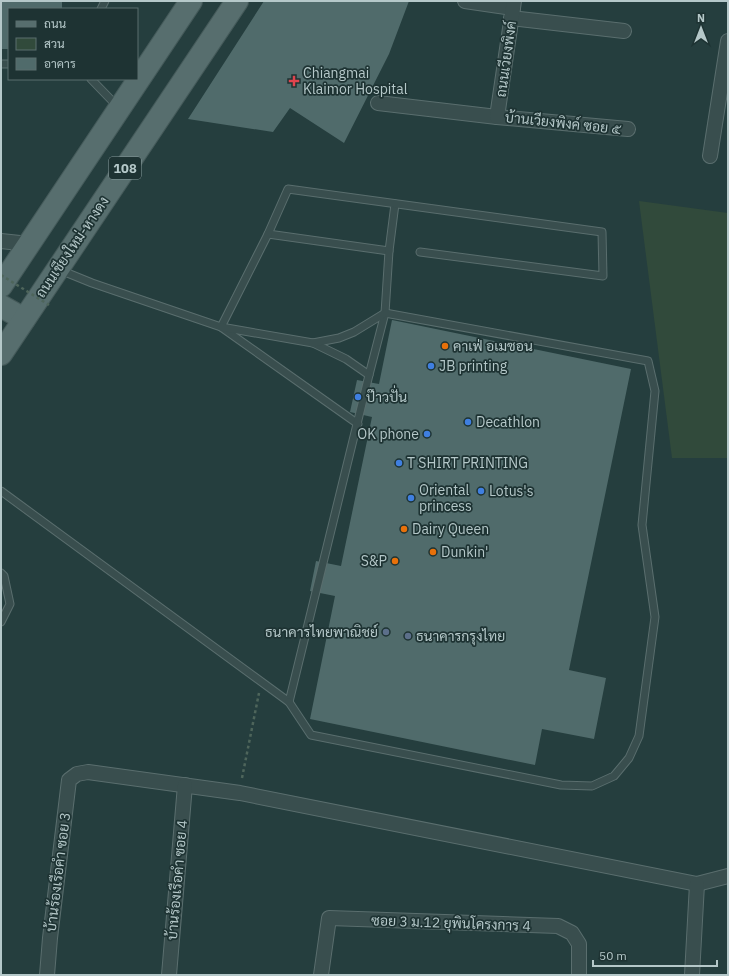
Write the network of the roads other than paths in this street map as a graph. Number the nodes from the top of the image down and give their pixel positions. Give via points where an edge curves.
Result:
1 (191, 1) edge
2 (237, 1) edge
3 (465, 1) edge
4 (513, 9) edge
5 (624, 32) dead end
6 (728, 41) edge
7 (92, 80) edge
8 (378, 103) dead end
9 (119, 109) junction
10 (497, 116) junction
11 (628, 130) dead end
12 (710, 156) dead end
13 (395, 204) junction
14 (268, 234) junction
15 (1, 241) edge
16 (29, 244) junction
17 (389, 251) junction
18 (420, 252) dead end
19 (58, 269) junction
20 (1, 286) edge
21 (1, 306) edge
22 (385, 313) junction
23 (221, 327) junction
24 (13, 328) edge
25 (313, 343) junction
26 (1, 354) edge
27 (369, 375) junction
28 (358, 424) junction
29 (1, 491) edge
30 (1, 573) edge
31 (1, 622) edge
32 (289, 702) junction
33 (185, 785) junction
34 (728, 876) edge
35 (697, 884) junction
36 (47, 975) edge
37 (169, 975) edge
38 (321, 975) edge
39 (579, 975) edge
40 (692, 975) edge

1 - 9 main road, 108
2 - 19 main road, ถนนเชียงใหม่-หางดง / 108
3 - 4 street
4 - 5 street
4 - 10 street, ถนนเวียงพิงค์
6 - 12 street
7 - 9 lane
8 - 10 street, บ้านเวียงพิงค์ ซอย ๕
9 - 16 main road, 108
10 - 11 street, บ้านเวียงพิงค์ ซอย ๕
13 - 14 lane via 288,189
13 - 17 lane
13 - 18 lane via 602,232 603,276
14 - 17 lane
14 - 23 lane
15 - 16 street
16 - 20 main road, 108
17 - 22 lane
19 - 23 lane
19 - 24 main road, ถนนเชียงใหม่-หางดง / 108
21 - 24 main road
22 - 25 lane via 354,332
22 - 27 lane
22 - 32 lane via 648,361 655,391 642,525 655,616 639,736 629,758 614,776 592,786 561,785 311,735
23 - 25 lane
23 - 28 lane
24 - 26 main road, ถนนเชียงใหม่-หางดง / 108
25 - 27 lane via 346,359
27 - 28 lane
28 - 32 lane
29 - 32 lane
30 - 31 lane via 4,576 10,604
33 - 35 street via 240,793
33 - 36 street, บ้านร้องเรือคำ ซอย 3 via 88,772 77,774 68,780
33 - 37 street, บ้านร้องเรือคำ ซอย 4
34 - 35 street
35 - 40 street
38 - 39 street, ซอย 3 ม.12 ยุพินโครงการ 4 via 329,918 558,926 572,933 579,944

